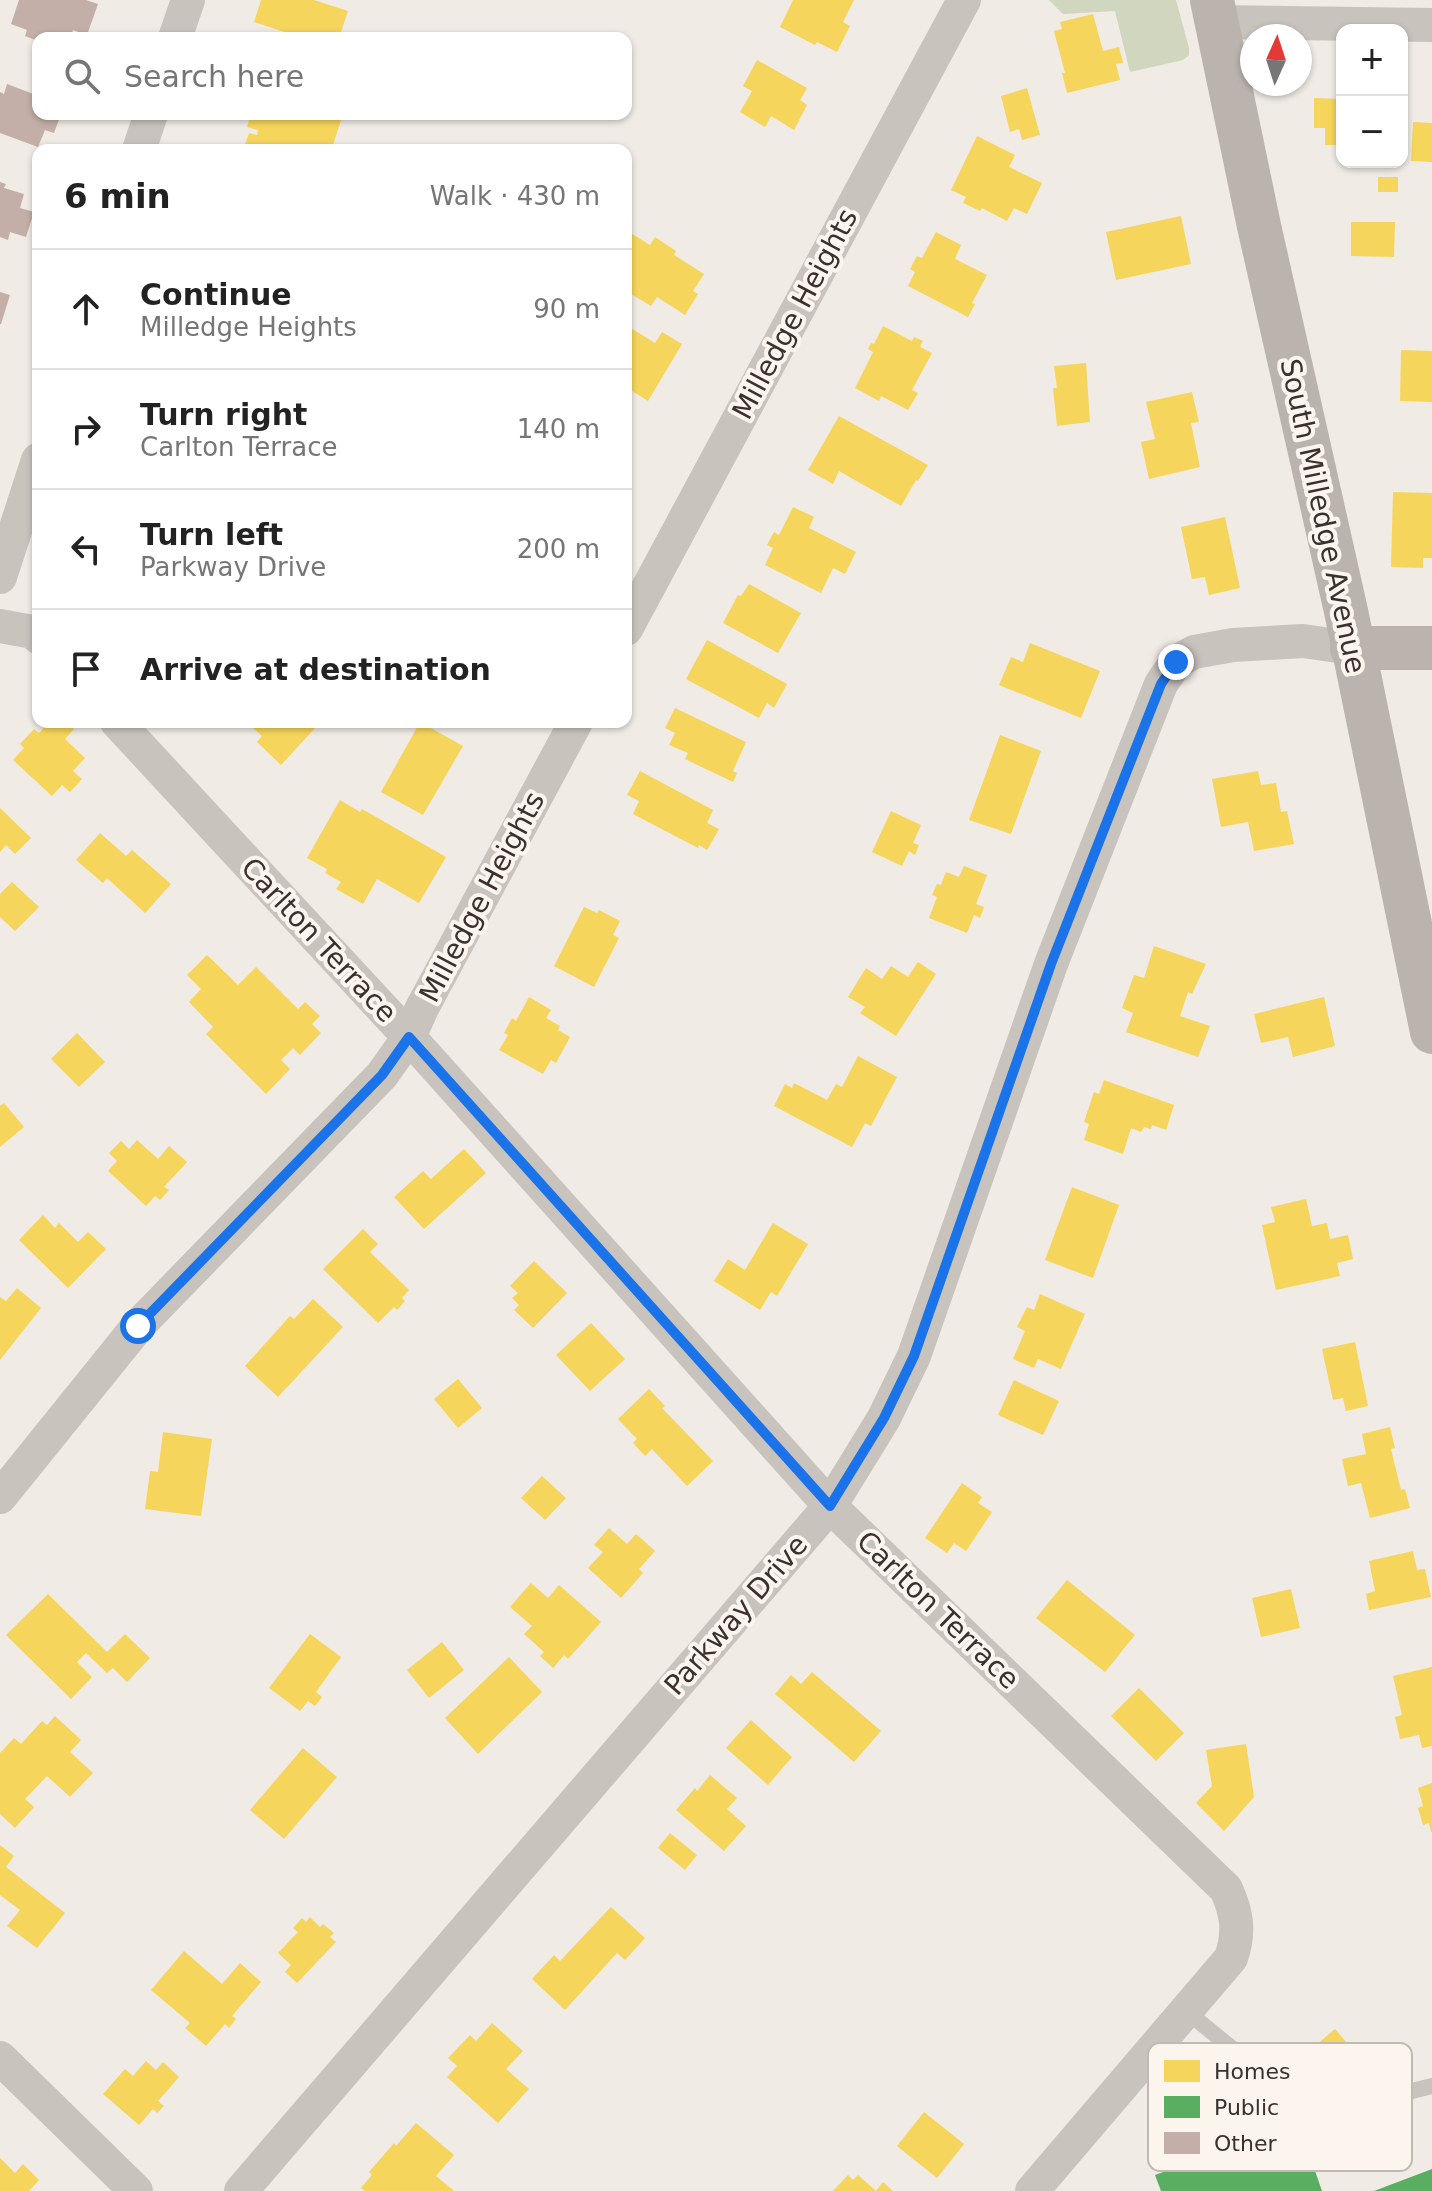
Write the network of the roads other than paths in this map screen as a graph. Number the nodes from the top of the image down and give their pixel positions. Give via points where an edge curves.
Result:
1 (188, 0) edge
2 (964, 0) edge
3 (1214, 11) edge
4 (1432, 25) edge
5 (177, 32) edge
6 (149, 120) edge
7 (141, 144) edge
8 (32, 478) edge
9 (0, 577) edge
10 (632, 618) edge
11 (0, 626) edge
12 (32, 632) edge
13 (1352, 648) junction
14 (1432, 648) edge
15 (123, 728) edge
16 (573, 728) edge
17 (1432, 1032) edge
18 (409, 1037) junction
19 (0, 1497) edge
20 (830, 1506) junction
21 (1186, 2011) junction
22 (1159, 2043) edge
23 (1225, 2043) edge
24 (1148, 2055) edge
25 (0, 2058) edge
26 (1432, 2086) edge
27 (1412, 2091) edge
28 (136, 2191) edge
29 (241, 2191) edge
30 (1032, 2191) edge

1 - 5 street
2 - 10 street, Milledge Heights
3 - 4 street
3 - 13 main road, South Milledge Avenue
6 - 7 street
8 - 9 street
11 - 12 street
13 - 14 main road
13 - 17 main road, South Milledge Avenue
13 - 20 street, Parkway Drive via 1303,641 1194,652 1176,662 1161,684 1051,964 914,1356 884,1418
15 - 18 street, Carlton Terrace
16 - 18 street, Milledge Heights
18 - 19 street, Milledge Heights via 382,1075 138,1326
18 - 20 street, Carlton Terrace
20 - 21 street, Carlton Terrace via 1226,1889 1238,1928 1236,1943 1231,1958
20 - 29 street, Parkway Drive
21 - 22 street
21 - 23 lane
24 - 30 street
25 - 28 street
26 - 27 lane

